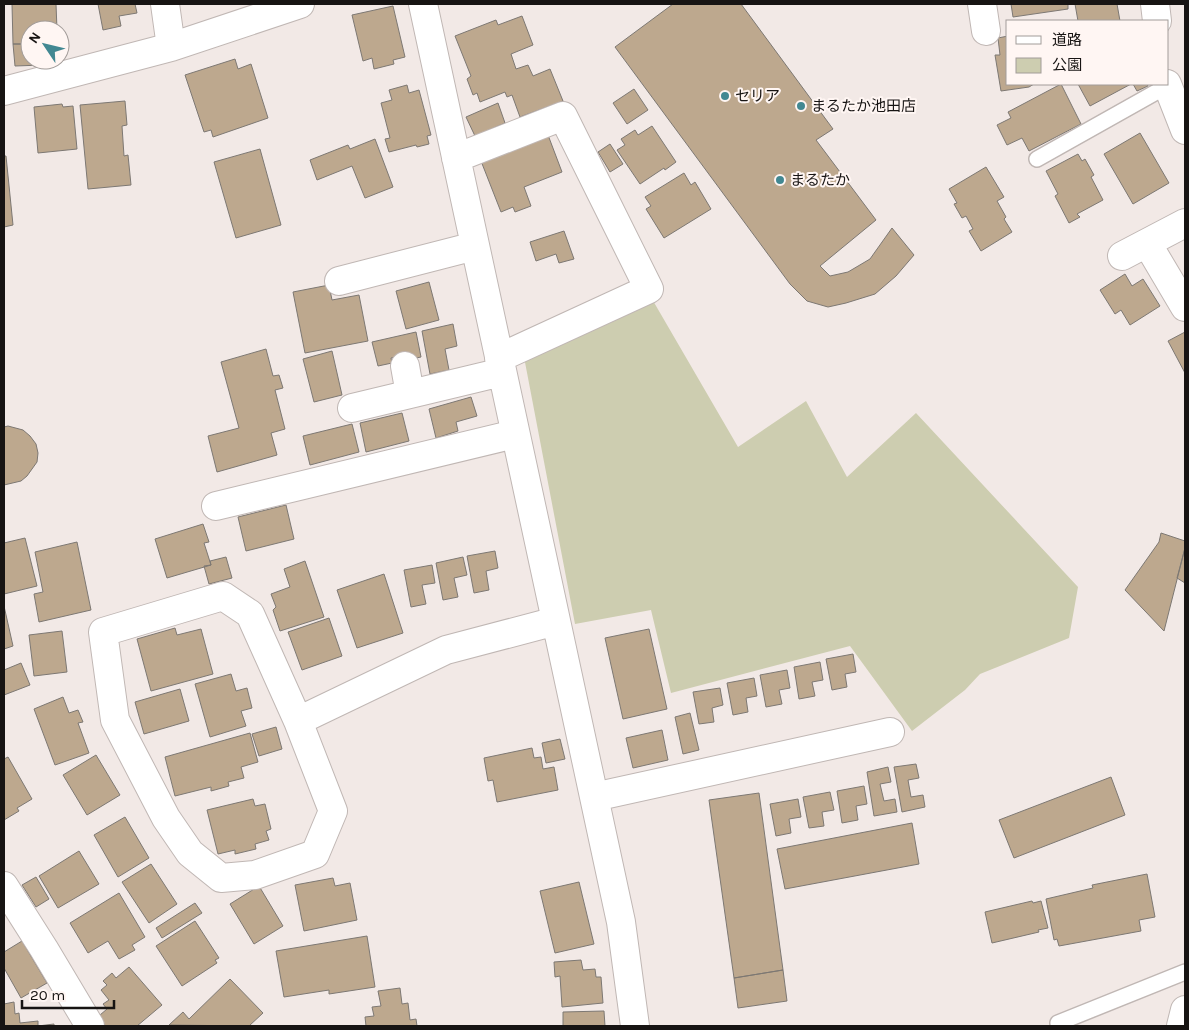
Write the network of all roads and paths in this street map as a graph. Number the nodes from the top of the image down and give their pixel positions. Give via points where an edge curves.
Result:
1 (165, 4) edge
2 (300, 4) edge
3 (423, 4) edge
4 (982, 4) edge
5 (1155, 4) edge
6 (1158, 20) edge
7 (986, 31) dead end
8 (171, 47) junction
9 (1167, 85) edge
10 (4, 91) edge
11 (1185, 130) edge
12 (456, 158) junction
13 (1037, 159) dead end
14 (1185, 223) edge
15 (1147, 243) junction
16 (475, 246) junction
17 (1122, 256) dead end
18 (339, 281) dead end
19 (1185, 307) edge
20 (500, 365) junction
21 (405, 366) dead end
22 (410, 394) junction
23 (352, 408) dead end
24 (515, 434) junction
25 (216, 506) dead end
26 (556, 621) junction
27 (298, 721) junction
28 (890, 732) dead end
29 (594, 797) junction
30 (4, 886) edge
31 (1185, 972) edge
32 (1185, 1010) edge
33 (1058, 1024) dead end
34 (90, 1026) edge
35 (635, 1026) edge
36 (1181, 1026) edge

1 - 8 main road
2 - 8 main road
3 - 12 main road
4 - 7 main road
5 - 6 main road
8 - 10 main road
9 - 11 main road
9 - 13 lane
12 - 16 main road
12 - 20 main road via 564,116 649,289
14 - 15 main road
15 - 17 main road
15 - 19 main road
16 - 18 main road
16 - 20 main road
20 - 22 main road
20 - 24 main road
21 - 22 main road
22 - 23 main road
24 - 25 main road
24 - 26 main road
26 - 27 main road via 446,650
26 - 29 main road
27 - 27 main road via 250,614 223,596 103,632 115,720 166,818 190,853 221,878 255,876 315,854 333,811
28 - 29 main road
29 - 35 main road via 621,922
30 - 34 main road
31 - 33 lane
32 - 36 main road

